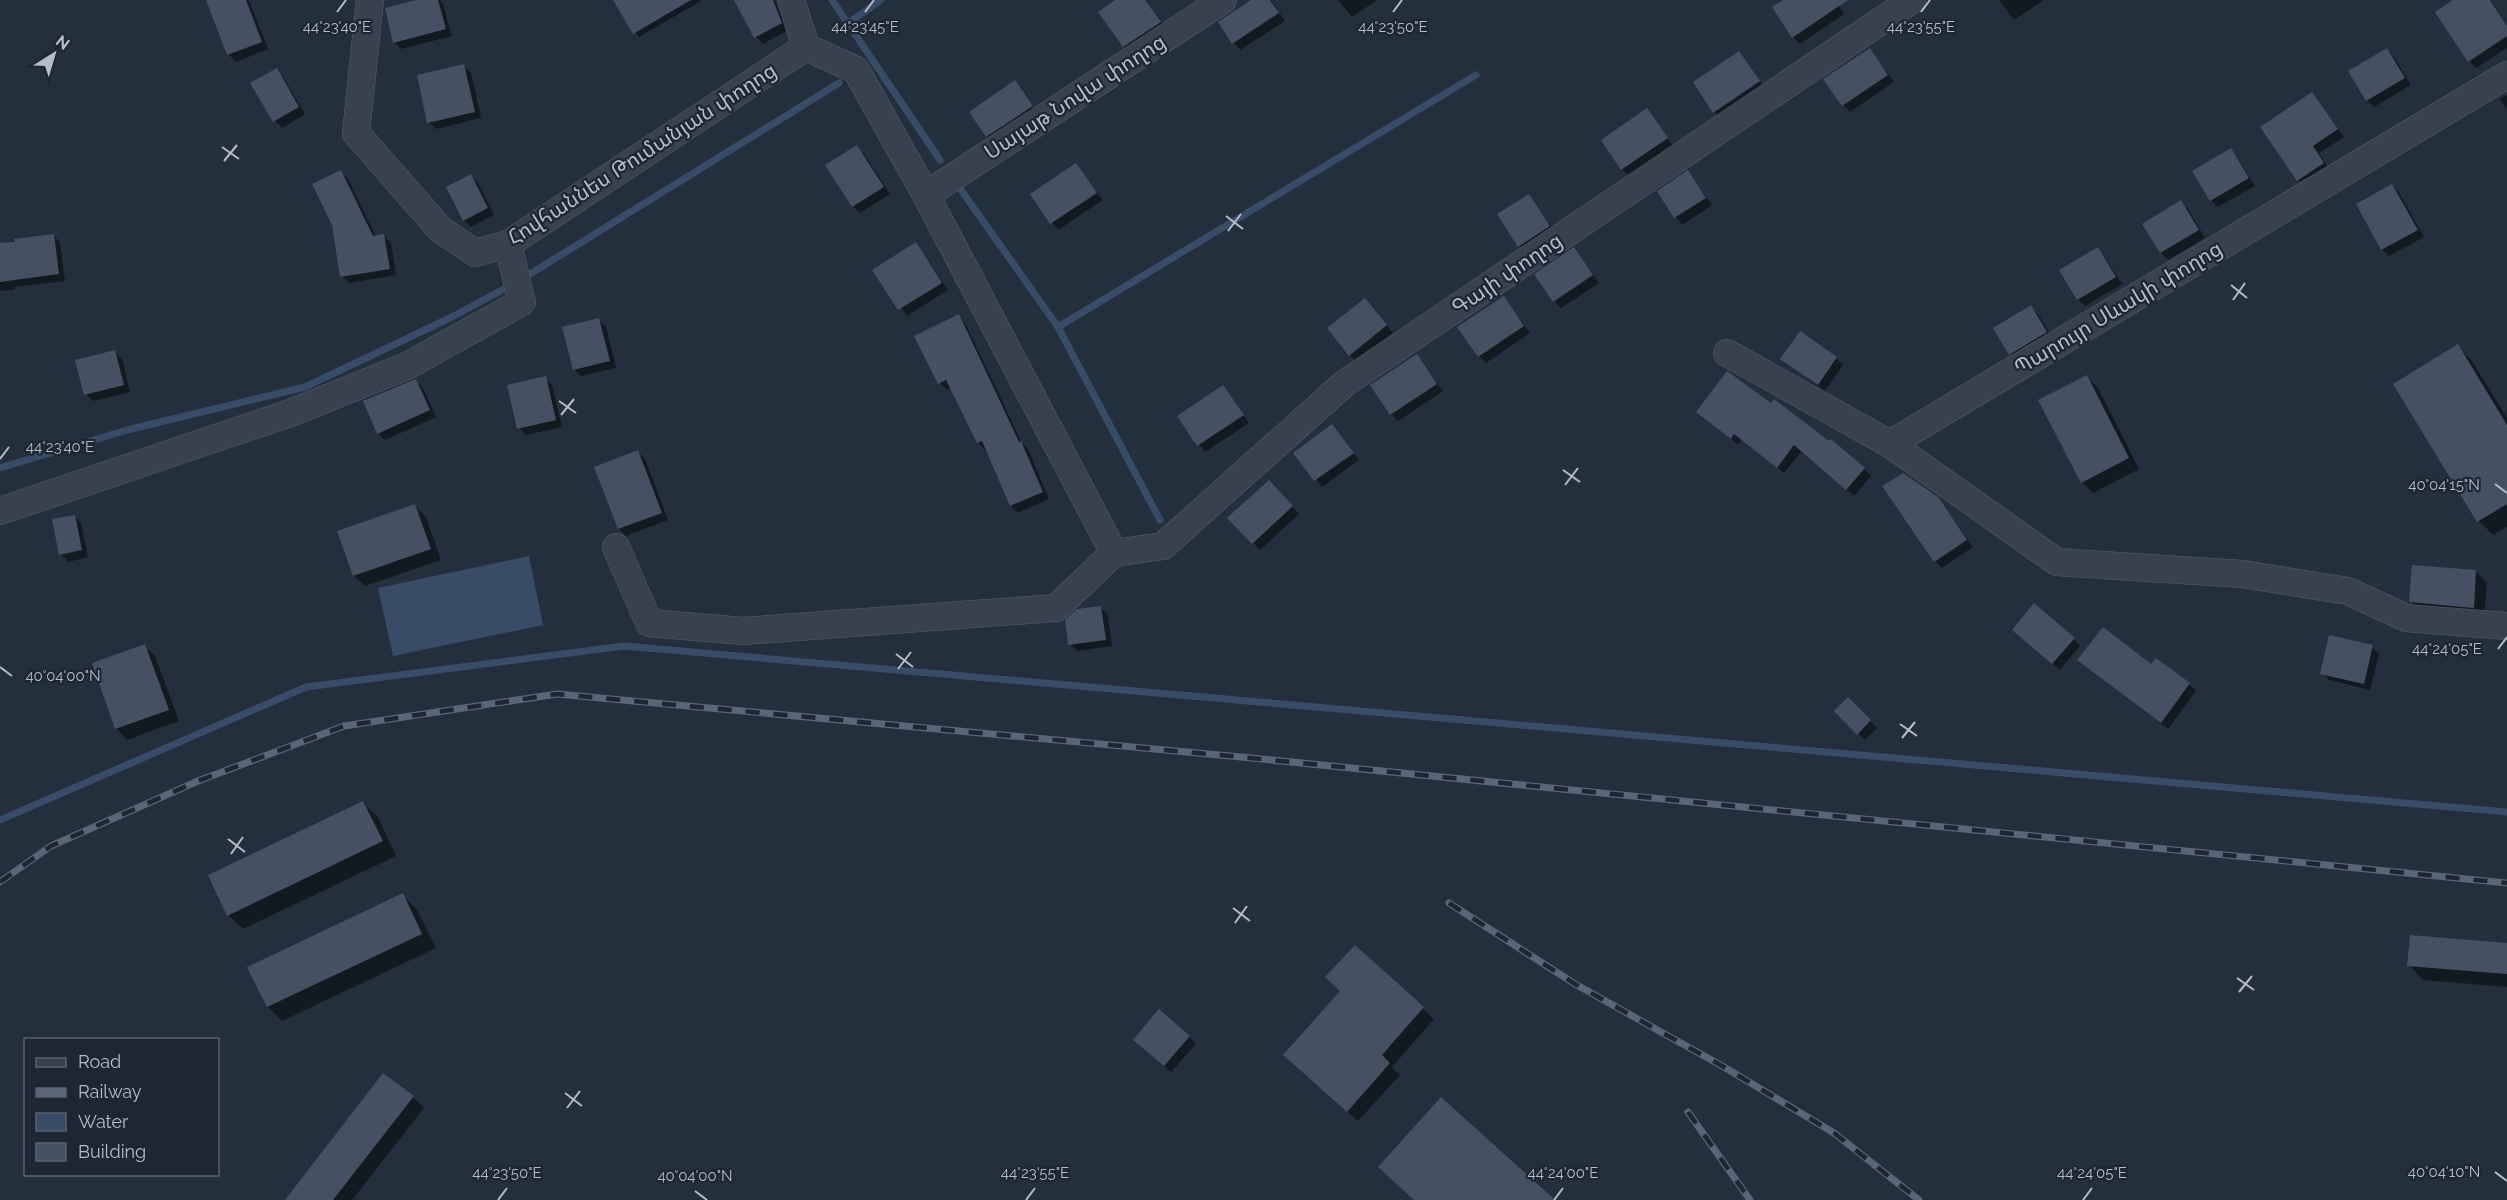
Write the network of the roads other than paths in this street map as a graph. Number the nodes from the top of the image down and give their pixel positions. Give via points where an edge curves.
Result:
1 (370, 0) edge
2 (790, 0) edge
3 (1223, 0) edge
4 (1912, 0) edge
5 (806, 47) junction
6 (2507, 75) edge
7 (926, 195) junction
8 (508, 244) junction
9 (1727, 353) dead end
10 (1890, 444) junction
11 (0, 511) edge
12 (616, 547) dead end
13 (1114, 553) junction
14 (2507, 626) edge

1 - 8 street, Հովհաննես Թումանյան փողոց via 356,133 440,229 475,253
2 - 5 street
3 - 7 street, Սայաթ Նովա փողոց
4 - 13 street, Գայի փողոց via 1345,383 1163,546
5 - 7 street via 856,70
5 - 8 street, Հովհաննես Թումանյան փողոց
6 - 10 street, Պարույր Սևակի փողոց
7 - 13 street
8 - 11 street via 522,302 407,366 293,412
9 - 10 street
10 - 14 street via 2057,562 2242,574 2348,591 2406,618
12 - 13 street via 649,623 743,631 1056,608

